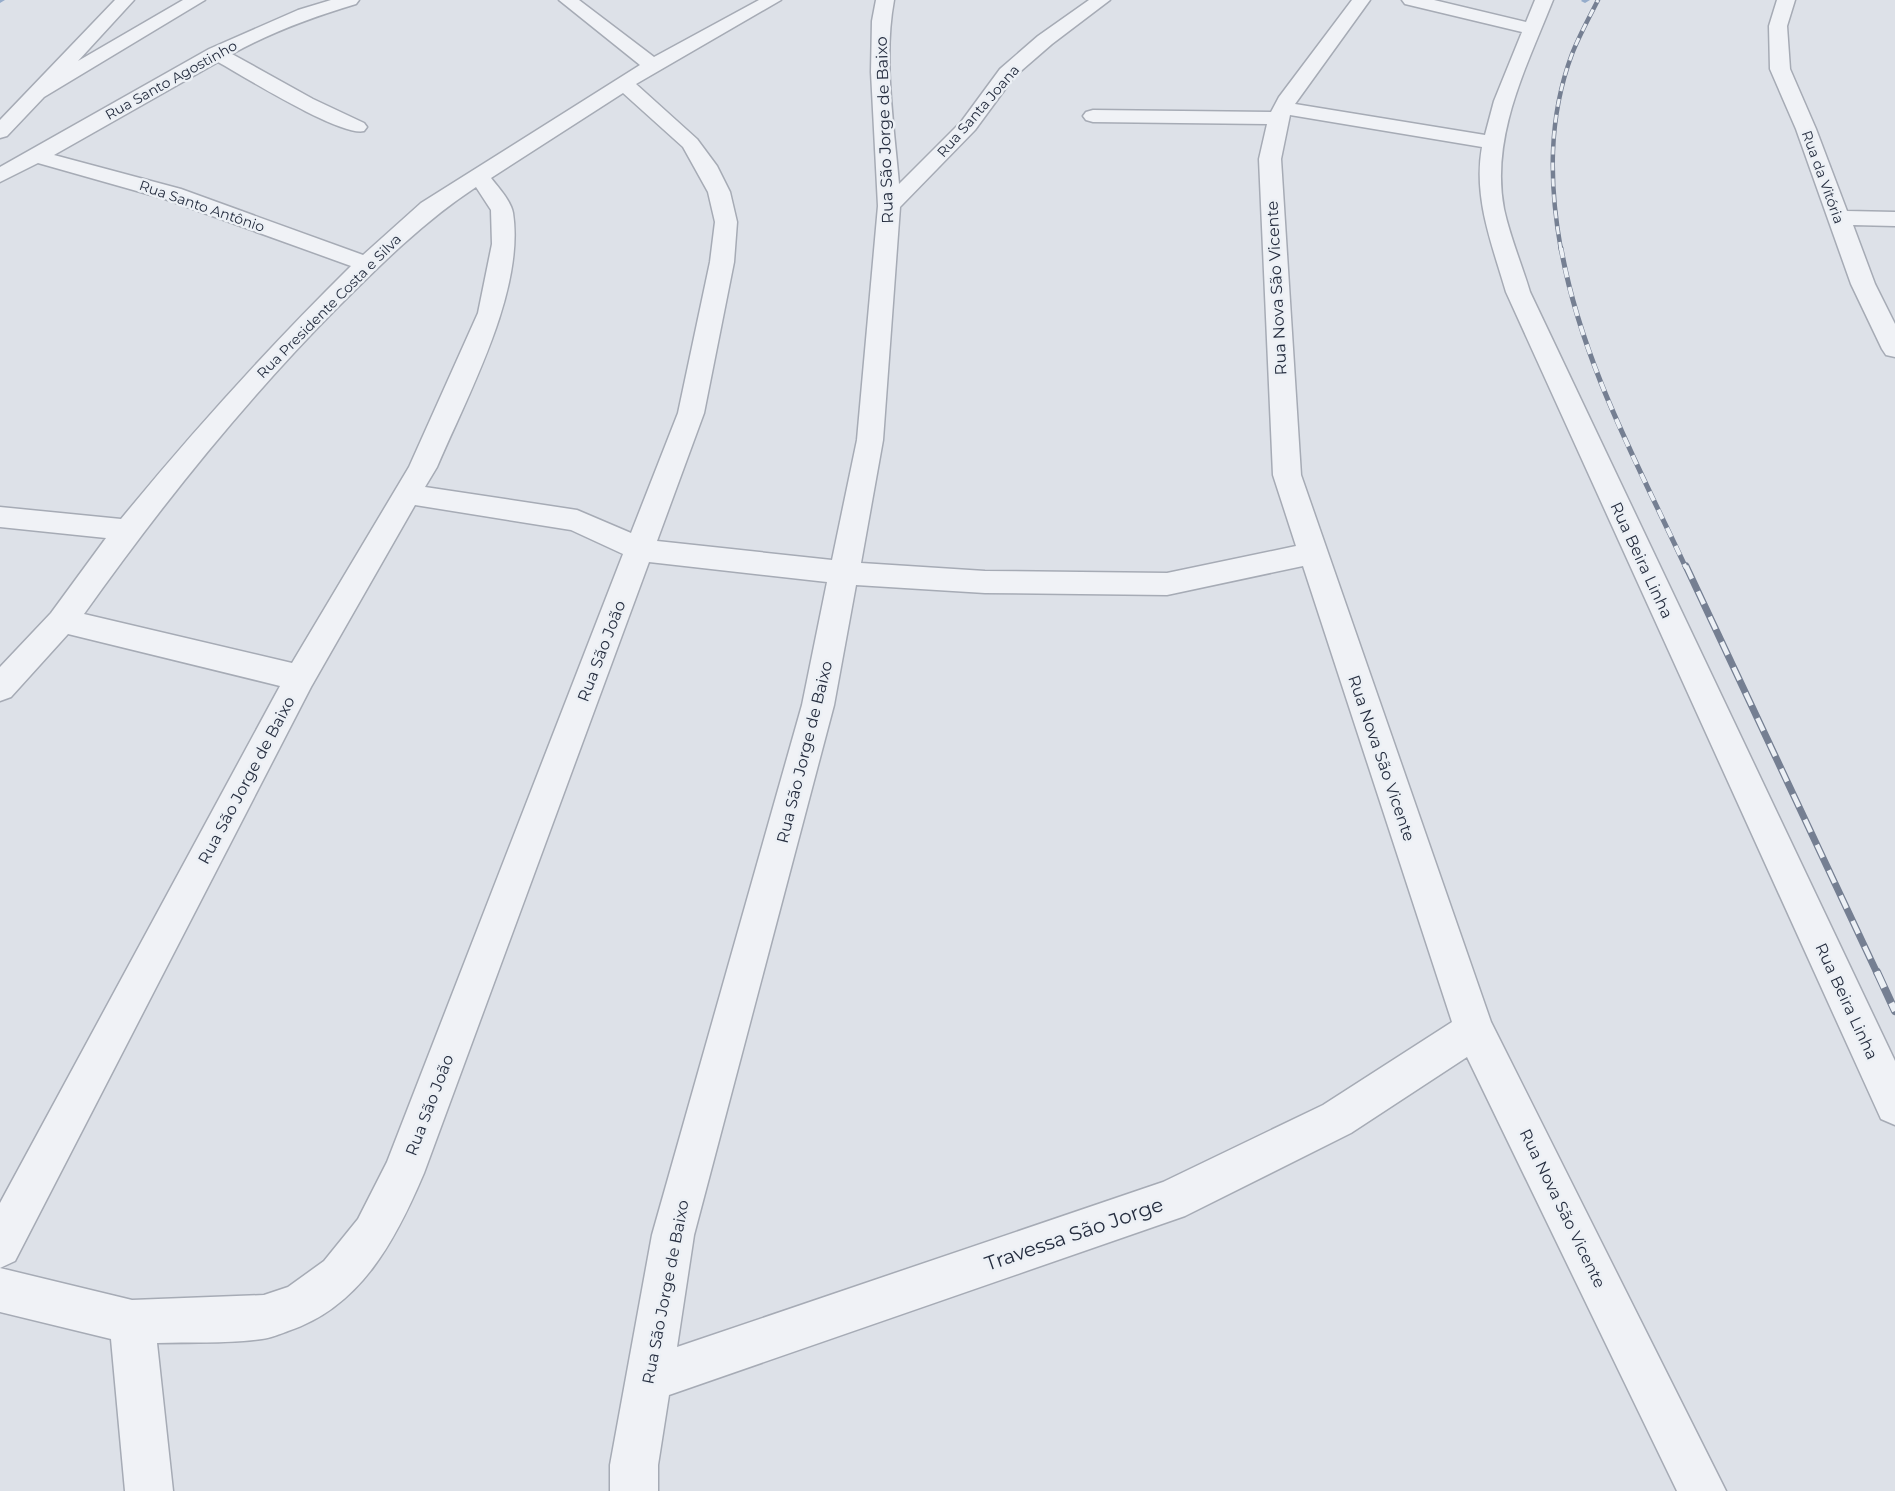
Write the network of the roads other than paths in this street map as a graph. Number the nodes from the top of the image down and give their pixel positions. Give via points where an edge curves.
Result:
1 (125, 0) edge
2 (196, 0) edge
3 (350, 0) edge
4 (568, 0) edge
5 (772, 0) edge
6 (885, 0) edge
7 (1101, 0) edge
8 (1360, 0) edge
9 (1411, 0) edge
10 (1544, 0) edge
11 (1786, 0) edge
12 (1533, 29) junction
13 (216, 53) junction
14 (653, 65) junction
15 (623, 83) junction
16 (37, 93) junction
17 (1281, 113) junction
18 (1093, 116) dead end
19 (357, 127) dead end
20 (0, 132) edge
21 (1495, 143) junction
22 (35, 156) junction
23 (0, 176) edge
24 (480, 177) junction
25 (889, 206) junction
26 (1838, 218) junction
27 (1895, 219) edge
28 (367, 264) junction
29 (1895, 349) edge
30 (407, 494) junction
31 (0, 517) edge
32 (128, 530) junction
33 (640, 550) junction
34 (1313, 553) junction
35 (844, 573) junction
36 (62, 621) junction
37 (300, 678) junction
38 (0, 688) edge
39 (1474, 1030) junction
40 (1895, 1105) edge
41 (0, 1246) edge
42 (0, 1290) edge
43 (132, 1322) junction
44 (647, 1380) junction
45 (149, 1491) edge
46 (634, 1491) edge
47 (1702, 1491) edge

1 - 16 street
2 - 16 street
3 - 13 street, Rua Santo Agostinho via 304,14
4 - 14 street
5 - 14 street, Rua Presidente Costa e Silva
6 - 25 street, Rua São Jorge de Baixo via 881,72
7 - 25 street, Rua Santa Joana via 1007,73 968,126
8 - 17 street, Rua Nova São Vicente
9 - 12 street
10 - 12 street, Rua Beira Linha
11 - 26 street, Rua da Vitória via 1778,26 1780,69
12 - 21 street, Rua Beira Linha via 1502,109
13 - 19 street
13 - 22 street, Rua Santo Agostinho
14 - 15 street, Rua Presidente Costa e Silva
15 - 24 street, Rua Presidente Costa e Silva
15 - 33 street, Rua São João via 690,143 714,183 726,222 722,262 691,413
16 - 20 street
17 - 18 street
17 - 21 street
17 - 34 street, Rua Nova São Vicente via 1270,159 1287,475
21 - 40 street, Rua Beira Linha via 1491,156 1493,206 1518,292
22 - 23 street, Rua Santo Agostinho
22 - 28 street, Rua Santo Antônio via 173,194
24 - 28 street, Rua Presidente Costa e Silva via 429,208
24 - 30 street, Rua São Jorge de Baixo via 502,210 503,244 490,313 423,467
25 - 35 street, Rua São Jorge de Baixo via 870,440
26 - 27 street
26 - 29 street, Rua da Vitória via 1863,284
28 - 32 street, Rua Presidente Costa e Silva via 287,344
30 - 33 street via 577,520
30 - 37 street, Rua São Jorge de Baixo
31 - 32 street
32 - 36 street, Rua Presidente Costa e Silva
33 - 35 street
33 - 43 street, Rua São João via 403,1173 373,1234 339,1276 300,1305 264,1317
34 - 35 street via 1167,584 985,582
34 - 39 street, Rua Nova São Vicente
35 - 44 street, Rua São Jorge de Baixo via 818,705 673,1235
36 - 37 street
36 - 38 street, Rua Presidente Costa e Silva
37 - 41 street, Rua São Jorge de Baixo
39 - 44 street, Travessa São Jorge via 1337,1119 1170,1201
39 - 47 street, Rua Nova São Vicente
42 - 43 street, Rua São João
43 - 45 street
44 - 46 street, Rua São Jorge de Baixo

